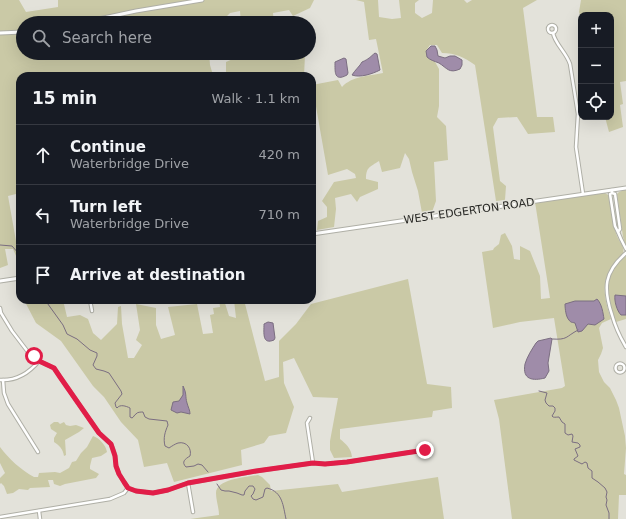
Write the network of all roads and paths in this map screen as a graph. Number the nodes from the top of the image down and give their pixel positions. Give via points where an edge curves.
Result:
1 (202, 0) edge
2 (113, 16) edge
3 (16, 33) edge
4 (553, 33) dead end
5 (0, 34) edge
6 (626, 188) edge
7 (612, 191) junction
8 (583, 194) junction
9 (316, 233) edge
10 (626, 249) edge
11 (626, 253) edge
12 (16, 279) edge
13 (0, 281) edge
14 (91, 304) edge
15 (0, 308) edge
16 (92, 311) dead end
17 (0, 313) edge
18 (626, 347) edge
19 (39, 361) junction
20 (2, 380) edge
21 (310, 418) dead end
22 (425, 450) dead end
23 (38, 452) dead end
24 (313, 463) junction
25 (188, 483) junction
26 (128, 488) junction
27 (39, 511) junction
28 (193, 512) dead end
29 (0, 517) edge
30 (40, 519) edge

1 - 2 street
3 - 5 street
4 - 8 street via 570,64 578,114 576,147
6 - 7 street, WEST EDGERTON ROAD
7 - 8 street, WEST EDGERTON ROAD
7 - 10 street via 610,194 615,228
8 - 9 street, WEST EDGERTON ROAD
11 - 18 street via 612,269 606,290 614,321
12 - 13 street
14 - 16 street
15 - 17 street
17 - 19 street via 28,352
19 - 20 street via 20,376
19 - 26 street via 54,368 99,433 111,444 119,474
20 - 23 street via 8,404
21 - 24 street via 307,423
22 - 24 street via 347,462
24 - 25 street
25 - 26 street via 153,493
25 - 28 street
26 - 27 street via 110,500
27 - 29 street
27 - 30 street

